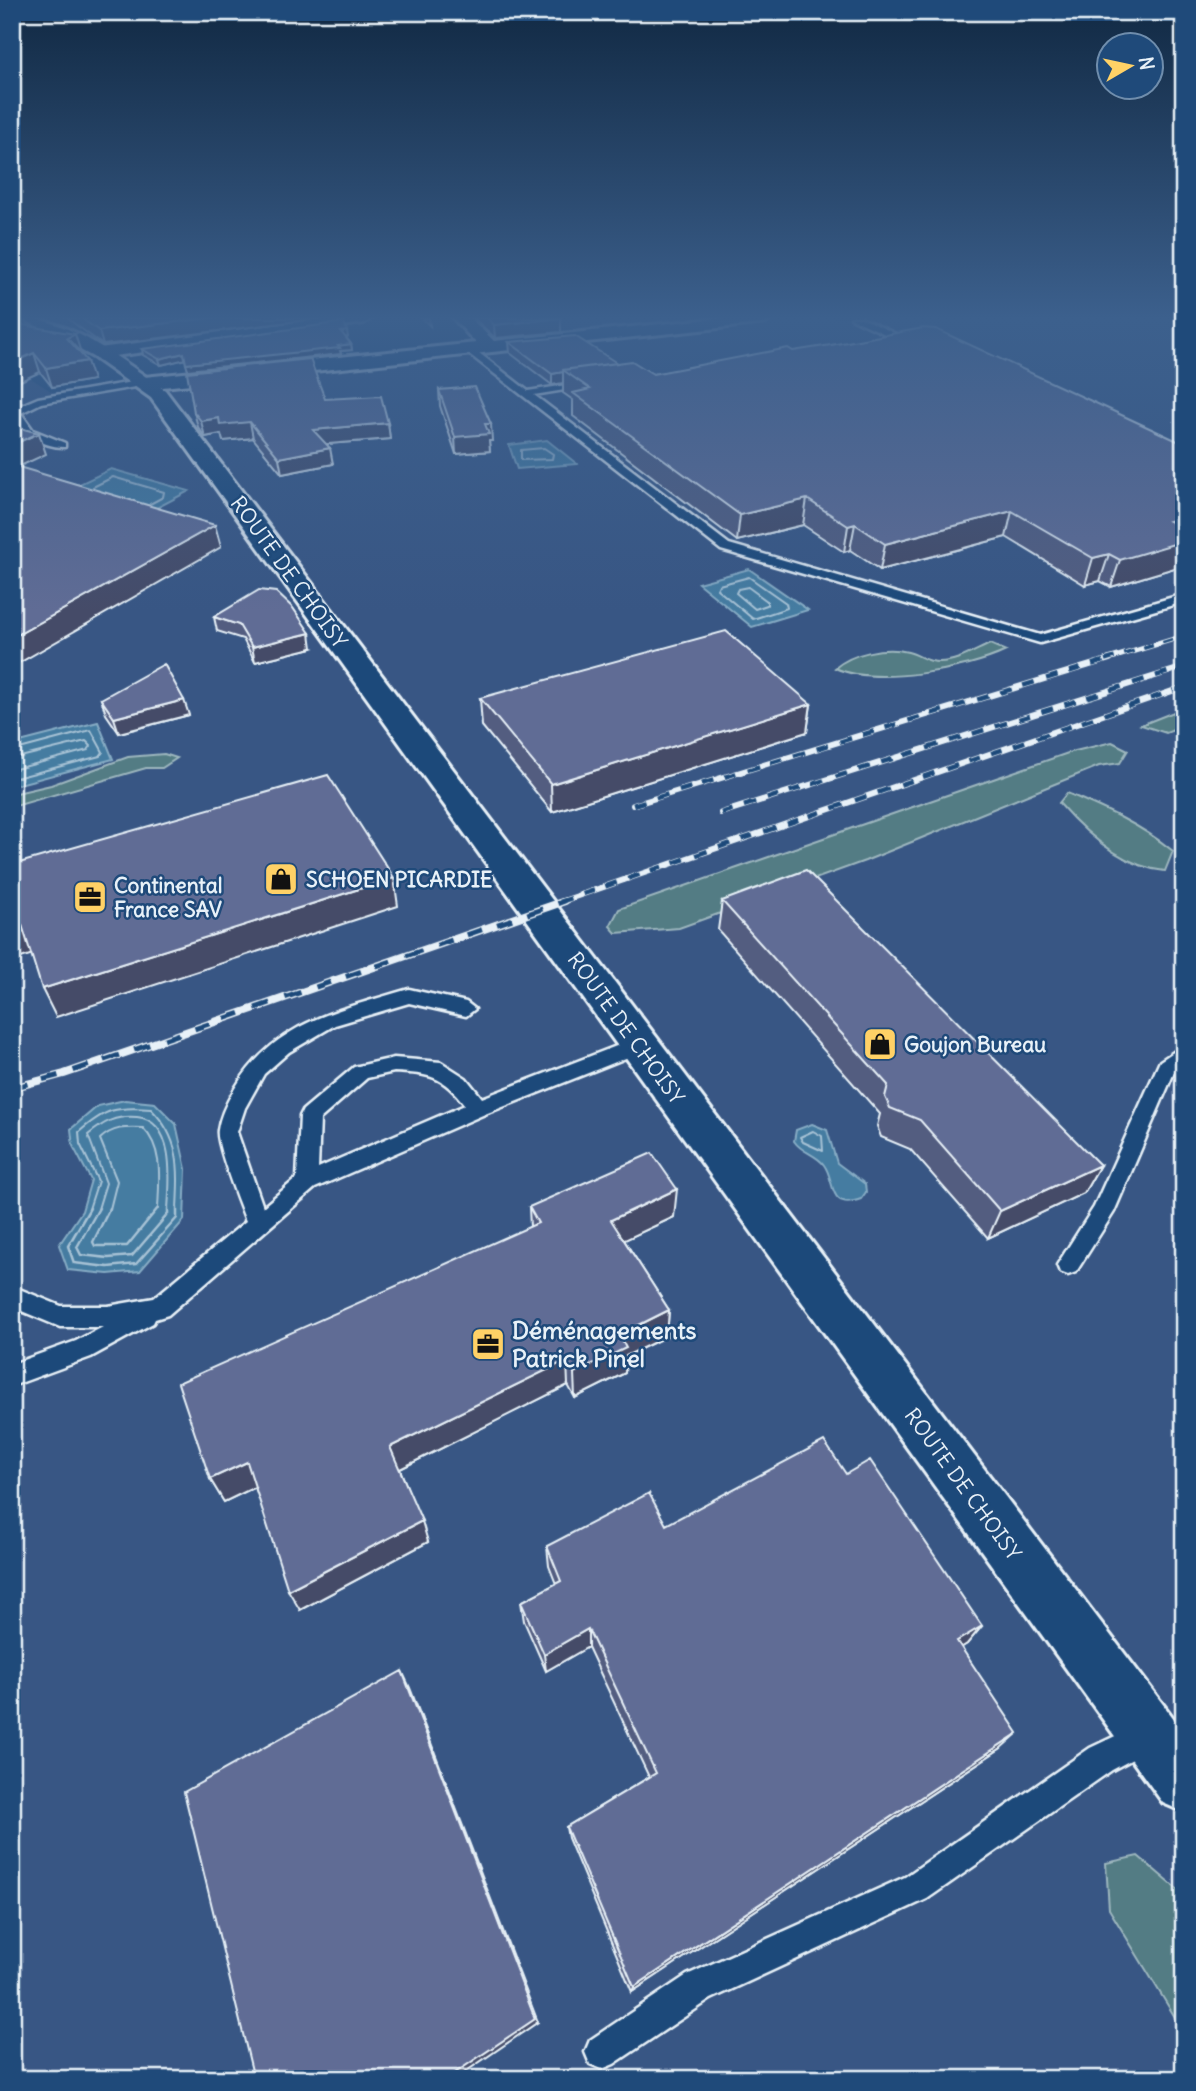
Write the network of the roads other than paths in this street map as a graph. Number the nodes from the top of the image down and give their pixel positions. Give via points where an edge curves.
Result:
1 (17, 416) edge
2 (174, 416) edge
3 (553, 416) edge
4 (61, 445) dead end
5 (1184, 598) edge
6 (466, 1009) dead end
7 (639, 1045) junction
8 (1184, 1052) edge
9 (478, 1108) junction
10 (307, 1182) junction
11 (257, 1223) junction
12 (1068, 1265) dead end
13 (12, 1296) edge
14 (160, 1308) junction
15 (12, 1375) edge
16 (1149, 1735) junction
17 (1184, 1782) edge
18 (602, 2052) dead end

1 - 4 lane via 29,432
2 - 7 street, ROUTE DE CHOISY
3 - 5 lane via 725,547 1040,639
6 - 11 lane via 409,996 395,1000 328,1020 257,1069 235,1107 227,1132
7 - 9 lane
7 - 16 street, ROUTE DE CHOISY
8 - 12 lane via 1167,1066 1103,1212
9 - 10 lane
9 - 10 lane via 459,1083 434,1066 394,1065 361,1072 310,1116
10 - 11 lane
11 - 14 lane
13 - 14 lane via 60,1317
14 - 15 lane via 83,1349
16 - 17 street, ROUTE DE CHOISY
16 - 18 lane via 1101,1759 916,1888 699,1987

